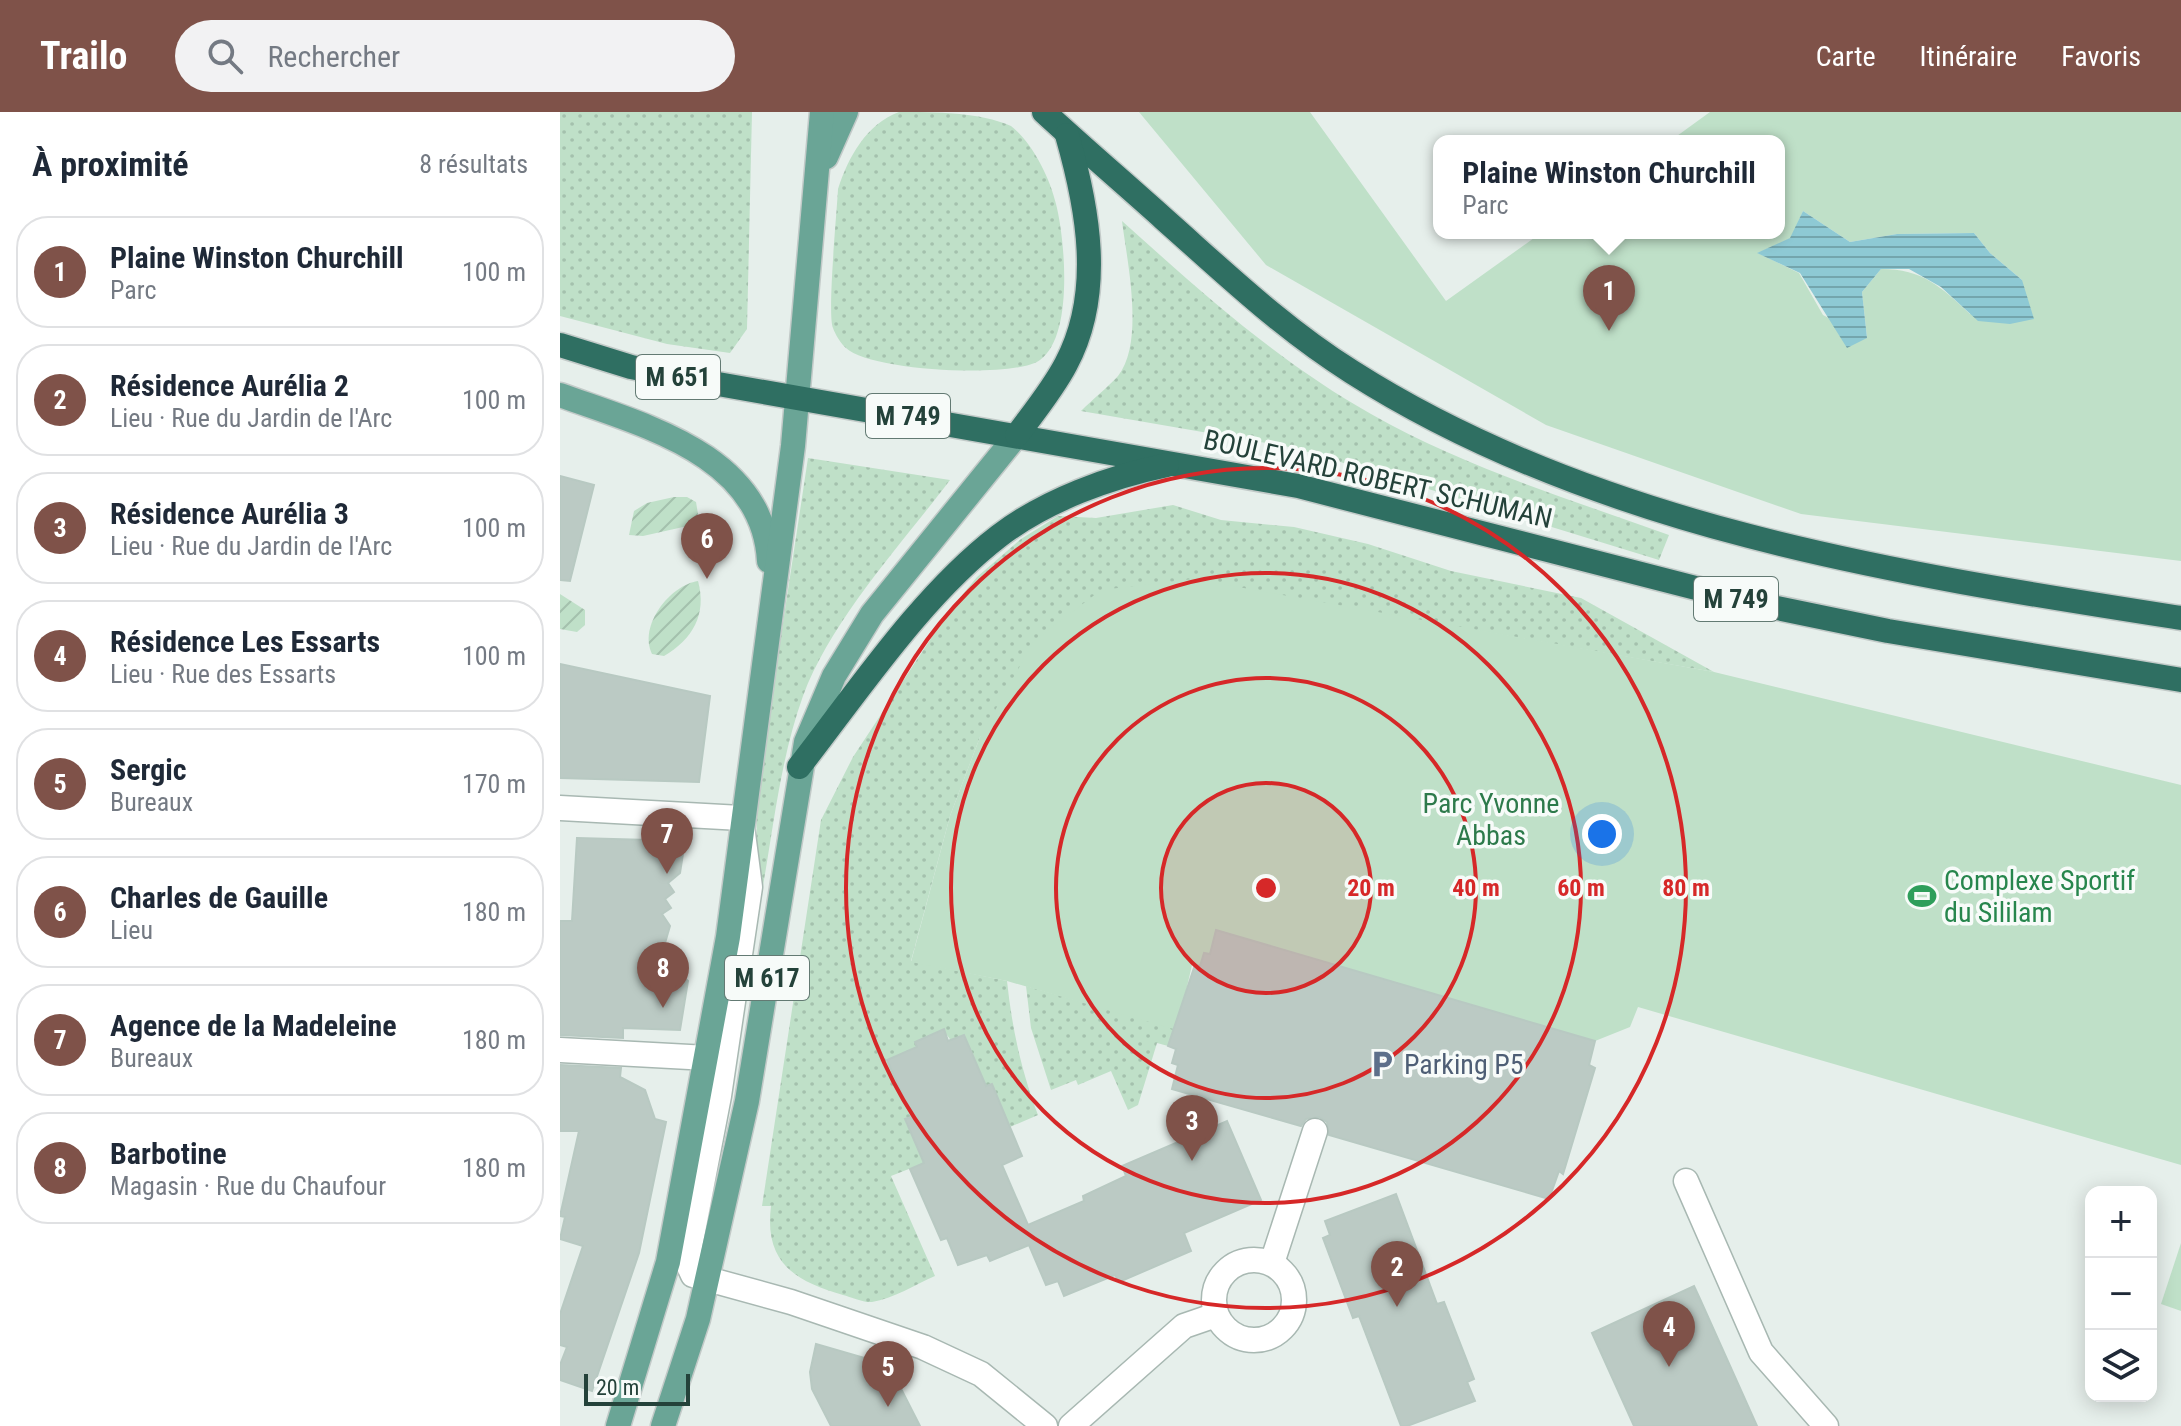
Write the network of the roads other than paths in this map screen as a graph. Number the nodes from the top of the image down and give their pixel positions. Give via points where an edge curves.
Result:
1 (822, 112) edge
2 (846, 112) edge
3 (1044, 112) edge
4 (1067, 133) junction
5 (815, 189) junction
6 (560, 345) edge
7 (560, 395) edge
8 (798, 396) junction
9 (1017, 435) junction
10 (1176, 463) junction
11 (769, 607) junction
12 (2181, 618) edge
13 (2181, 680) edge
14 (799, 767) junction
15 (560, 808) edge
16 (741, 818) junction
17 (560, 1050) edge
18 (708, 1058) junction
19 (1315, 1131) dead end
20 (1686, 1181) dead end
21 (1272, 1263) junction
22 (707, 1281) junction
23 (1216, 1315) junction
24 (618, 1426) edge
25 (663, 1426) edge
26 (1045, 1426) edge
27 (1071, 1426) edge
28 (1826, 1426) edge

1 - 5 main road
2 - 5 main road
3 - 4 highway, BOULEVARD ROBERT SCHUMAN / M 749
4 - 9 highway via 1086,219 1084,312 1066,365
4 - 12 highway, BOULEVARD ROBERT SCHUMAN / M 749 via 1296,335 1416,411 1479,442 1625,499 1781,543 1937,578
5 - 8 main road
6 - 8 highway, BOULEVARD ROBERT SCHUMAN / M 651 via 664,374
7 - 11 main road via 677,440 731,478 753,506 767,539
8 - 9 highway, BOULEVARD ROBERT SCHUMAN / M 749
8 - 11 main road, M 617
9 - 10 highway, BOULEVARD ROBERT SCHUMAN / M 749
9 - 14 main road, M 617 via 860,631 824,698
10 - 13 highway, BOULEVARD ROBERT SCHUMAN / M 749 via 1351,498 1758,604
10 - 14 highway via 1070,496 1000,535 937,596
11 - 16 main road, M 617
14 - 22 main road, M 617 via 747,1101
15 - 16 street
16 - 18 main road, M 617
16 - 22 street via 750,887 719,1096 687,1262 693,1275
17 - 18 street
18 - 24 main road, M 617 via 668,1262
19 - 21 street
20 - 28 street via 1761,1352
21 - 23 street via 1245,1261 1232,1266 1216,1287
21 - 23 street via 1295,1294 1290,1320 1282,1330 1258,1341 1245,1340 1222,1326
22 - 25 main road, M 617
22 - 26 street via 791,1302 923,1347 981,1374
23 - 27 street via 1184,1326

